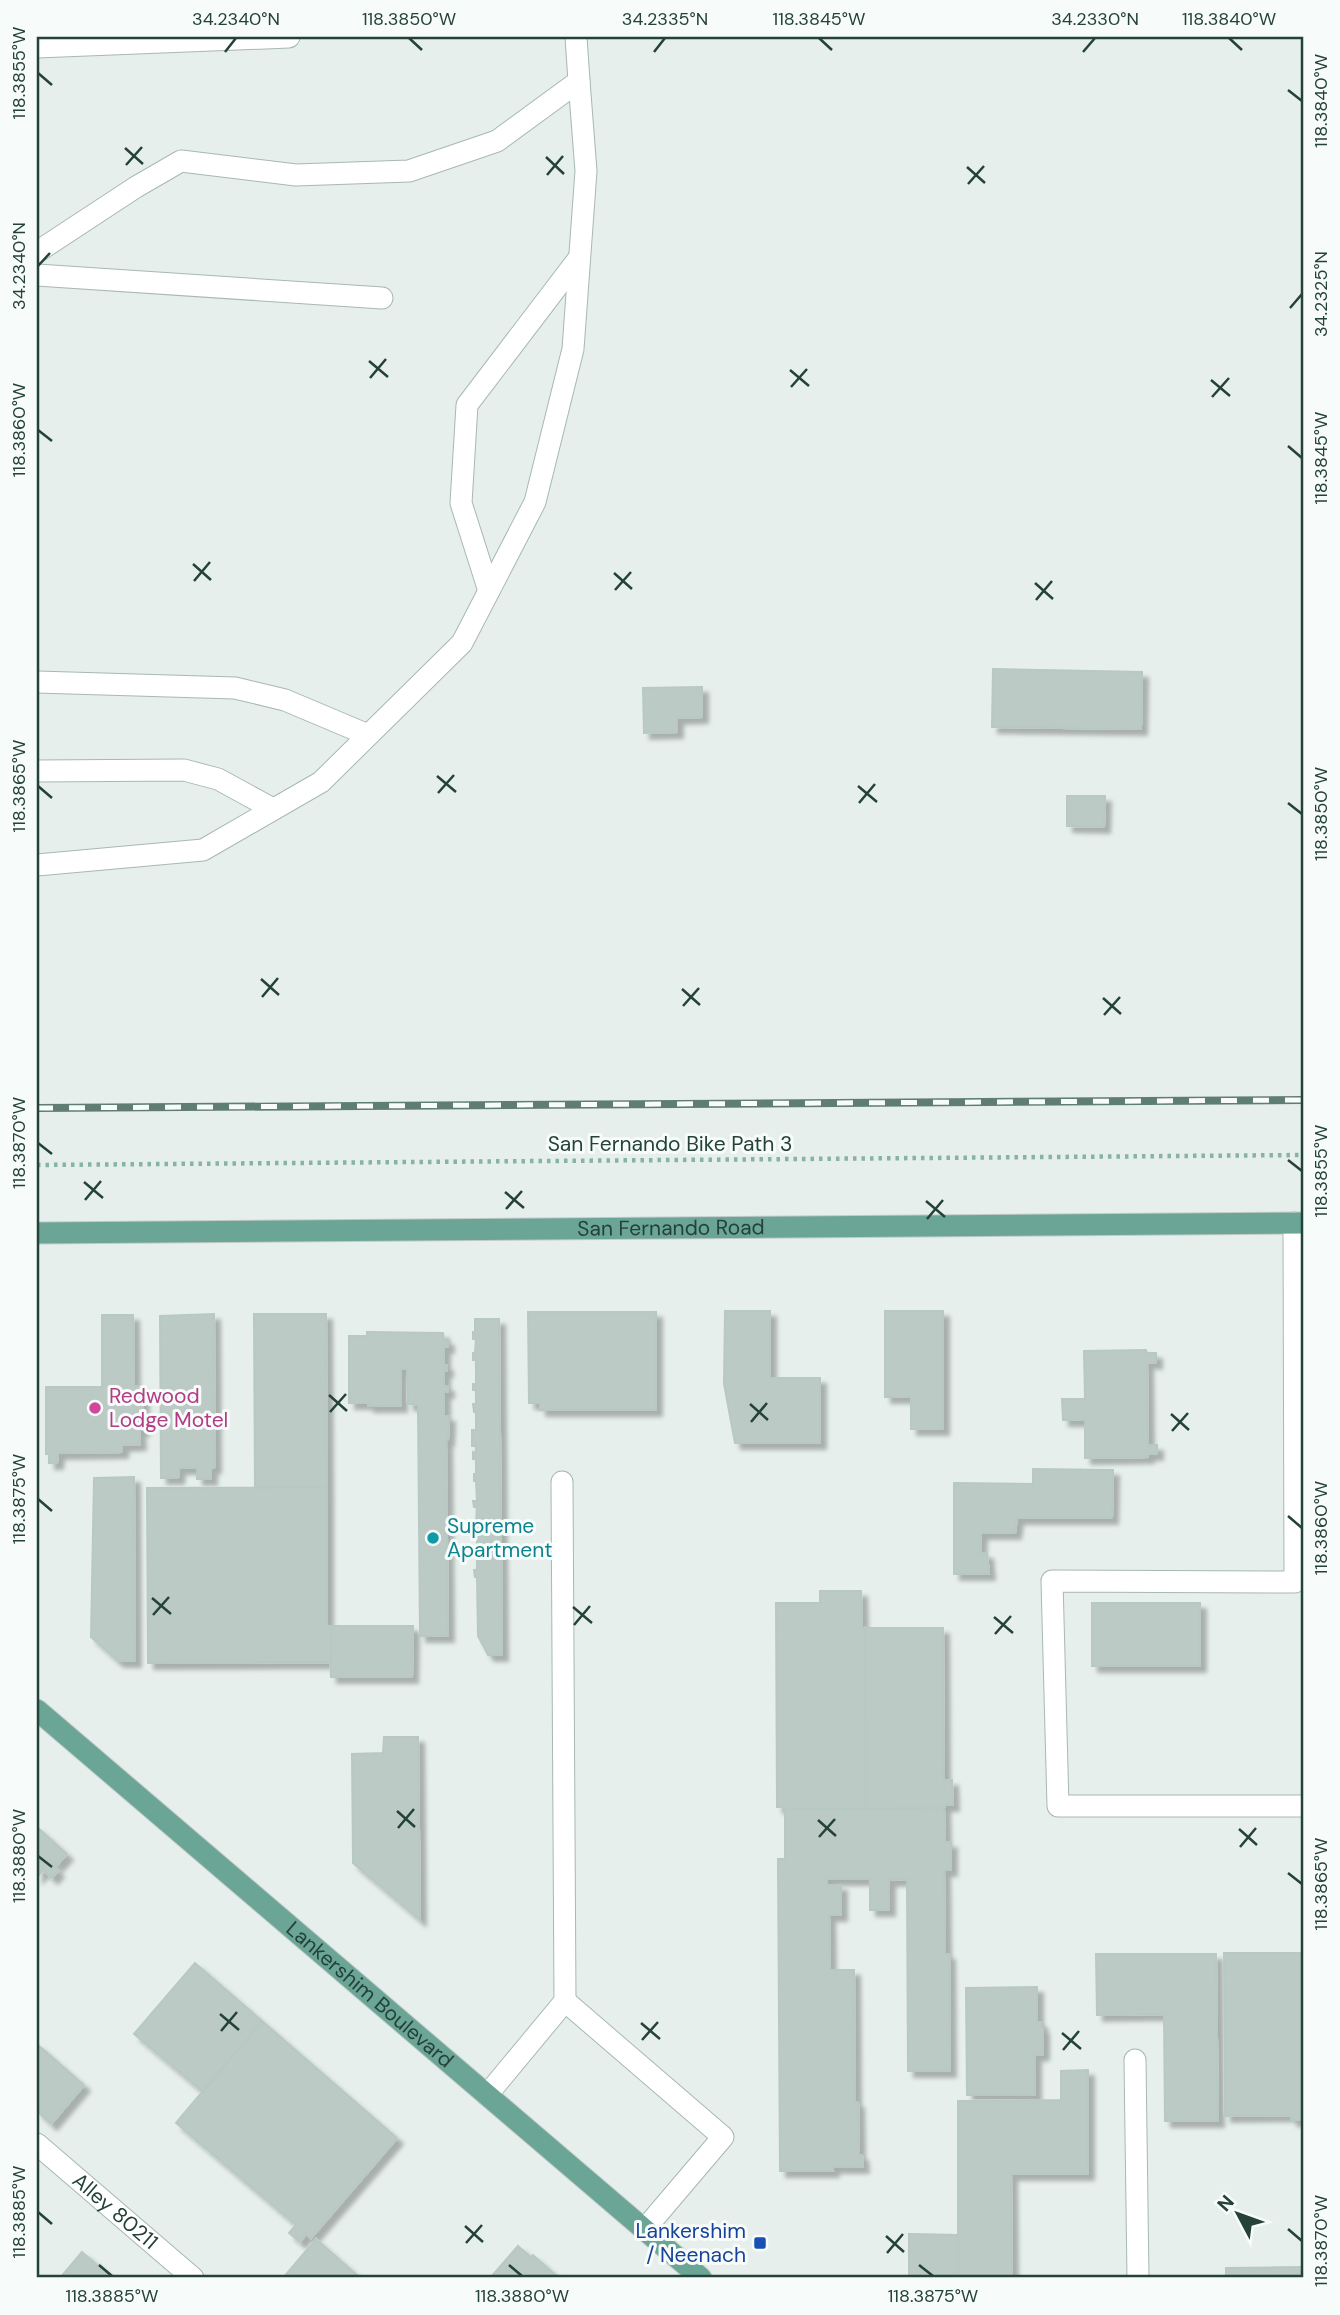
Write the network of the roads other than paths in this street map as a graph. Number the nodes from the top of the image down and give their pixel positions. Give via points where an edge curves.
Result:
1 (289, 37) edge
2 (576, 37) edge
3 (37, 47) edge
4 (579, 81) junction
5 (37, 252) edge
6 (580, 258) junction
7 (37, 275) edge
8 (382, 298) dead end
9 (489, 591) junction
10 (37, 682) edge
11 (368, 735) junction
12 (37, 771) edge
13 (274, 809) junction
14 (37, 865) edge
15 (1299, 1223) edge
16 (37, 1233) edge
17 (562, 1482) dead end
18 (1299, 1582) edge
19 (37, 1710) edge
20 (1303, 1806) edge
21 (565, 2001) junction
22 (1135, 2060) dead end
23 (487, 2095) junction
24 (37, 2144) edge
25 (644, 2230) junction
26 (193, 2278) edge
27 (701, 2278) edge
28 (1138, 2278) edge

1 - 3 lane
2 - 4 lane
4 - 5 lane via 497,141 410,171 296,175 181,161
4 - 6 lane via 586,171
6 - 9 lane via 573,349 535,502
6 - 9 lane via 467,405 461,503
7 - 8 lane
9 - 11 lane via 461,643
10 - 11 lane via 235,688 285,700
11 - 13 lane via 321,782
12 - 13 lane via 184,770 218,779
13 - 14 lane via 203,850
15 - 16 main road, San Fernando Road
15 - 18 lane
17 - 21 lane
18 - 20 lane via 1052,1581 1058,1806
19 - 23 main road, Lankershim Boulevard
21 - 23 lane
21 - 25 lane via 723,2137
22 - 28 lane
23 - 25 main road, Lankershim Boulevard
24 - 26 lane, Alley 80211
25 - 27 main road, Lankershim Boulevard

